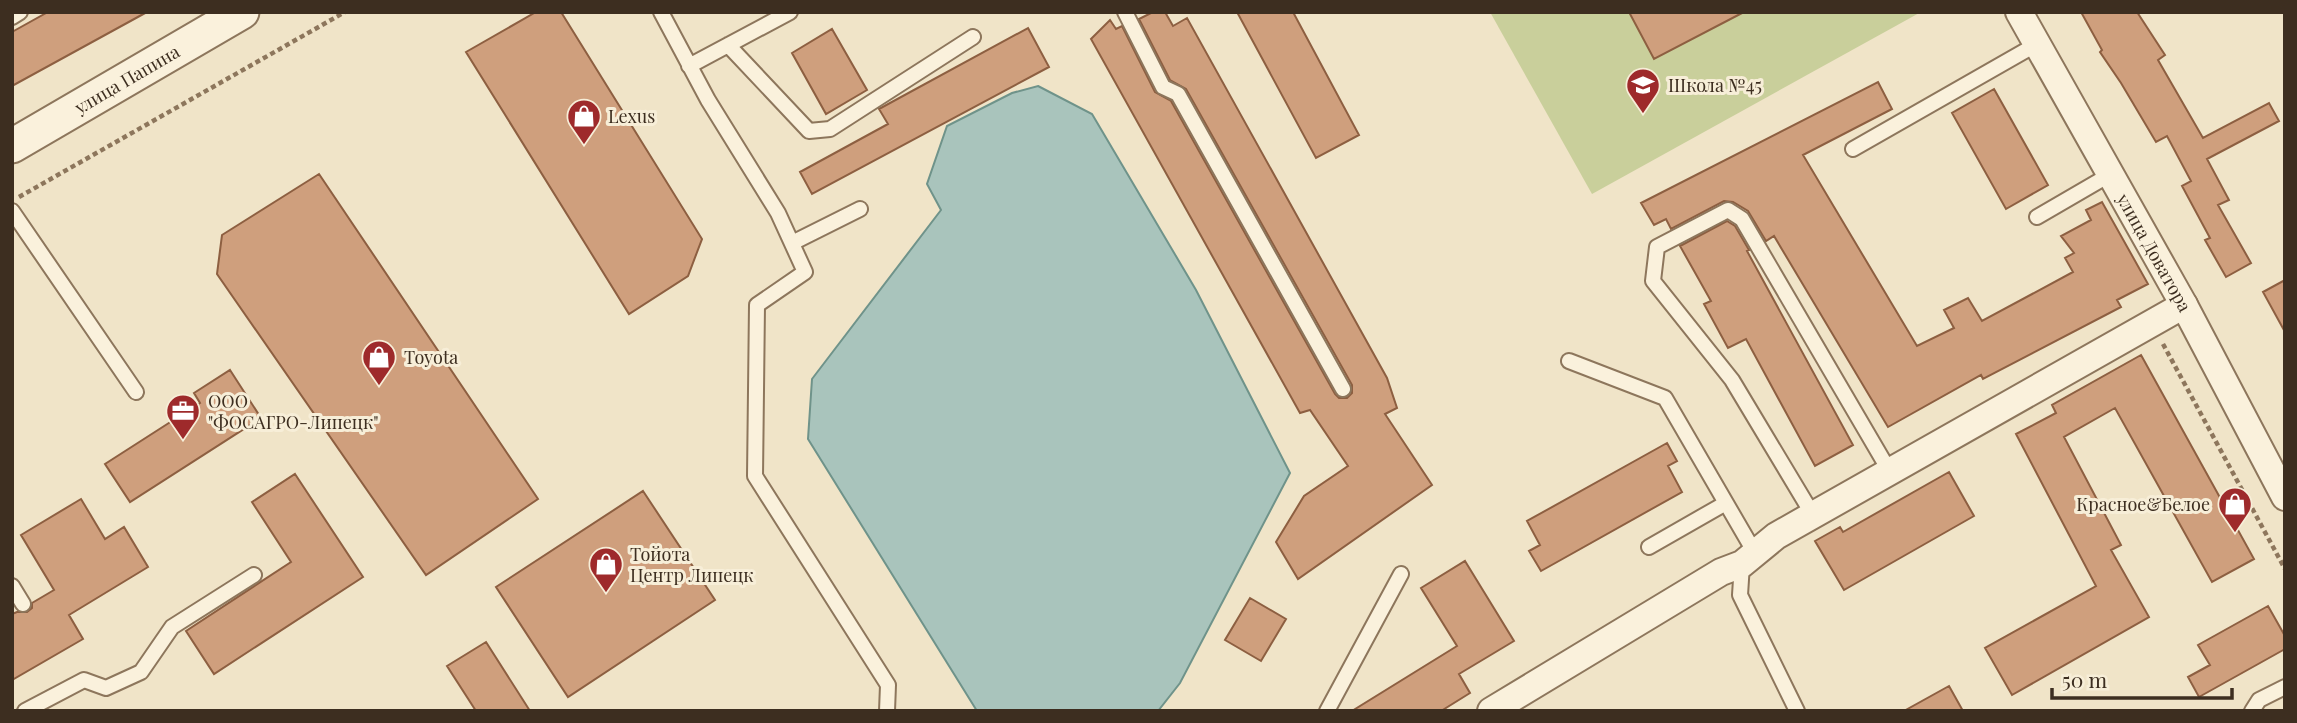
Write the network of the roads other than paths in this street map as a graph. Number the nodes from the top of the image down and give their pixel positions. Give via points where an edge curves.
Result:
1 (20, 12) edge
2 (242, 12) edge
3 (660, 12) edge
4 (790, 12) edge
5 (1125, 12) edge
6 (2019, 12) edge
7 (12, 17) edge
8 (973, 37) dead end
9 (2036, 44) junction
10 (728, 45) junction
11 (689, 66) junction
12 (12, 146) edge
13 (1853, 149) dead end
14 (2111, 174) junction
15 (860, 209) dead end
16 (12, 211) edge
17 (2037, 217) dead end
18 (792, 243) junction
19 (2174, 311) junction
20 (1569, 361) dead end
21 (1343, 389) dead end
22 (136, 391) dead end
23 (1890, 472) junction
24 (2285, 497) edge
25 (1726, 503) junction
26 (1813, 515) junction
27 (1649, 547) dead end
28 (1748, 559) junction
29 (1401, 574) dead end
30 (254, 575) dead end
31 (12, 586) edge
32 (23, 604) dead end
33 (2285, 687) edge
34 (25, 711) edge
35 (887, 711) edge
36 (1327, 711) edge
37 (1492, 711) edge
38 (1797, 711) edge
39 (2252, 711) edge

1 - 7 lane
2 - 12 street, улица Папина
3 - 11 lane
4 - 10 lane
5 - 21 lane via 1163,87 1178,94
6 - 9 street, улица Доватора
8 - 10 lane via 830,129 809,131
9 - 13 lane
9 - 14 street, улица Доватора
10 - 11 lane
11 - 18 lane
14 - 17 lane
14 - 19 street, улица Доватора
15 - 18 lane
16 - 22 lane
18 - 35 lane via 805,272 757,305 755,476 888,685
19 - 23 street
19 - 24 street, улица Доватора
20 - 25 lane via 1665,398
23 - 26 street
23 - 26 lane via 1742,219 1728,210 1657,247 1653,281 1732,380
25 - 27 lane
25 - 28 lane
26 - 28 street
28 - 37 street
28 - 38 lane via 1740,595
29 - 36 lane
30 - 34 lane via 172,626 141,672 106,688 84,681
31 - 32 lane
33 - 39 lane via 2259,700

